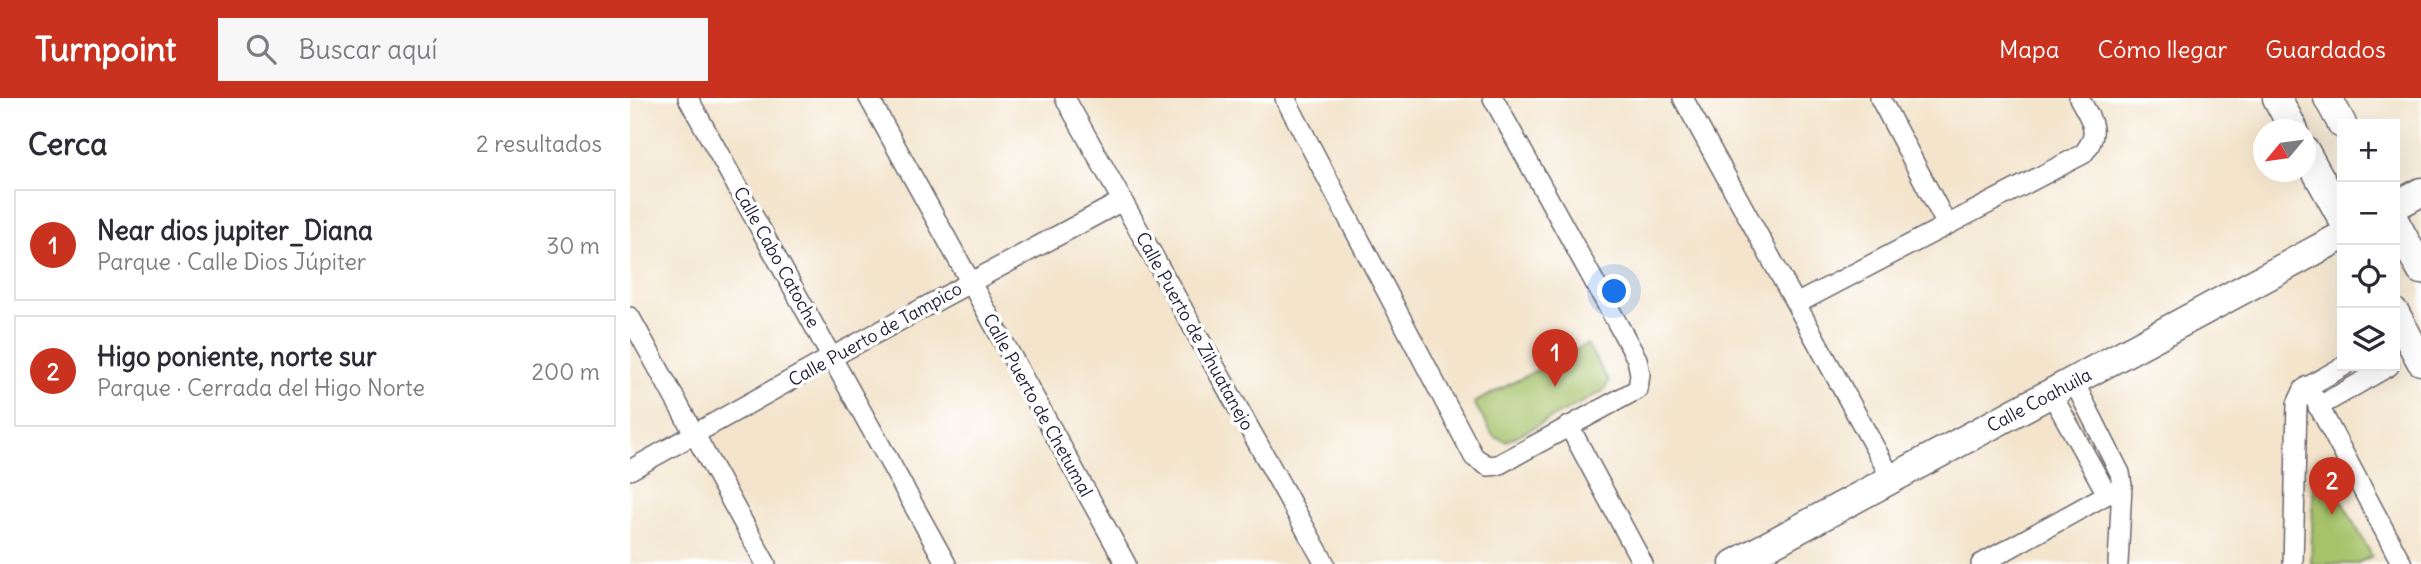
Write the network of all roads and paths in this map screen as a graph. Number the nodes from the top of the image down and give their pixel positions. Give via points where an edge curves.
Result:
1 (688, 98) edge
2 (869, 98) edge
3 (1065, 98) edge
4 (1285, 98) edge
5 (1493, 98) edge
6 (1683, 98) edge
7 (1880, 98) edge
8 (2079, 98) edge
9 (2277, 98) edge
10 (2328, 98) edge
11 (2288, 119) edge
12 (2339, 119) edge
13 (2316, 171) edge
14 (2421, 192) edge
15 (1122, 201) junction
16 (2400, 203) edge
17 (2337, 210) edge
18 (1947, 225) junction
19 (2400, 231) edge
20 (2337, 239) edge
21 (2421, 270) edge
22 (970, 282) junction
23 (1796, 304) junction
24 (630, 317) edge
25 (832, 357) junction
26 (2337, 370) edge
27 (2380, 371) edge
28 (2306, 387) junction
29 (2063, 388) junction
30 (2318, 407) junction
31 (1569, 426) junction
32 (695, 435) junction
33 (630, 470) edge
34 (1892, 479) junction
35 (2115, 490) junction
36 (765, 564) edge
37 (946, 564) edge
38 (1126, 564) edge
39 (1325, 564) edge
40 (1643, 564) edge
41 (1734, 564) edge
42 (1981, 564) edge
43 (2118, 564) edge
44 (2293, 564) edge
45 (2402, 564) edge

1 - 25 street, Calle Cabo Catoche
2 - 22 street, Calle Puerto de Chetumal
3 - 15 street, Calle Puerto de Zihuatanejo
4 - 31 street via 1474,457 1489,466 1498,464
5 - 31 street via 1637,359 1638,389
6 - 23 street
7 - 18 street
8 - 18 street via 2094,136 2083,154
9 - 11 street
10 - 12 street
13 - 17 street
14 - 16 street
15 - 22 street, Calle Puerto de Tampico
15 - 39 street, Calle Puerto de Zihuatanejo
18 - 23 street
19 - 21 street
20 - 29 street, Calle Coahuila
22 - 25 street, Calle Puerto de Tampico
22 - 38 street, Calle Puerto de Chetumal
23 - 34 street
24 - 32 street
25 - 32 street, Calle Puerto de Tampico
25 - 37 street, Calle Cabo Catoche
26 - 28 street
27 - 30 street
28 - 30 street
28 - 44 street via 2297,404
29 - 34 street, Calle Coahuila
29 - 35 street
30 - 45 street
31 - 40 street
32 - 33 street, Calle Puerto de Tampico
32 - 36 street
34 - 41 street, Calle Coahuila
35 - 42 street
35 - 43 street

